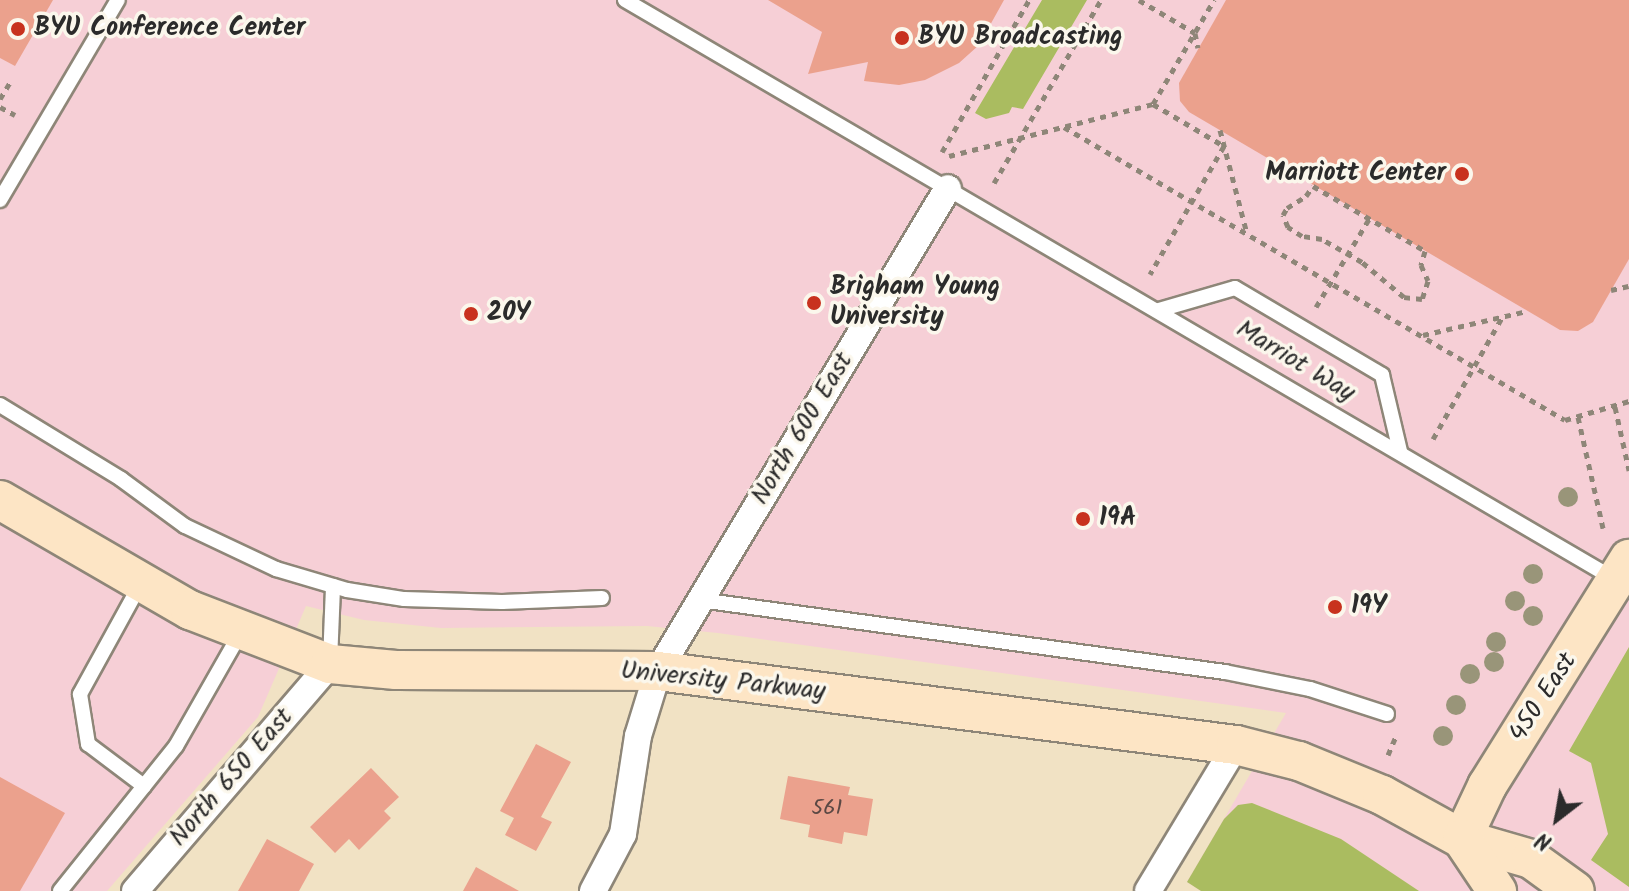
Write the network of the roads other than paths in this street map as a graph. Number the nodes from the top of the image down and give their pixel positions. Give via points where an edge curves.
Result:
1 (118, 0) edge
2 (625, 0) edge
3 (948, 188) junction
4 (0, 200) edge
5 (1159, 310) junction
6 (0, 405) edge
7 (1400, 451) junction
8 (0, 500) edge
9 (1623, 569) edge
10 (141, 583) junction
11 (333, 586) junction
12 (602, 598) dead end
13 (700, 600) junction
14 (241, 632) junction
15 (330, 664) junction
16 (658, 671) junction
17 (1387, 714) dead end
18 (1236, 745) junction
19 (144, 786) junction
20 (1462, 839) junction
21 (60, 891) edge
22 (135, 891) edge
23 (593, 891) edge
24 (1148, 891) edge
25 (1497, 891) edge
26 (1575, 891) edge

1 - 4 lane
2 - 3 lane, Marriot Way
3 - 5 lane, Marriot Way
3 - 13 street, North 600 East
5 - 7 lane, Marriot Way
5 - 7 lane via 1235,288 1382,375
6 - 11 lane via 121,479 185,526 256,561
7 - 9 lane, Marriot Way
8 - 10 main road, University Parkway
9 - 20 main road, 450 East via 1487,786
10 - 14 main road, University Parkway
10 - 19 lane via 80,694 88,744
11 - 12 lane via 404,599
11 - 15 lane
13 - 16 street, North 600 East
13 - 17 lane via 1225,672 1310,689
14 - 15 main road, University Parkway
14 - 19 lane via 176,746
15 - 16 main road, University Parkway via 396,670
15 - 22 street, North 650 East
16 - 18 main road, University Parkway
16 - 23 street, North 600 East via 638,736 623,834
18 - 20 main road, University Parkway via 1299,761 1382,795
18 - 24 street
19 - 21 lane
20 - 25 main road, University Parkway
20 - 26 main road, University Parkway via 1531,859

